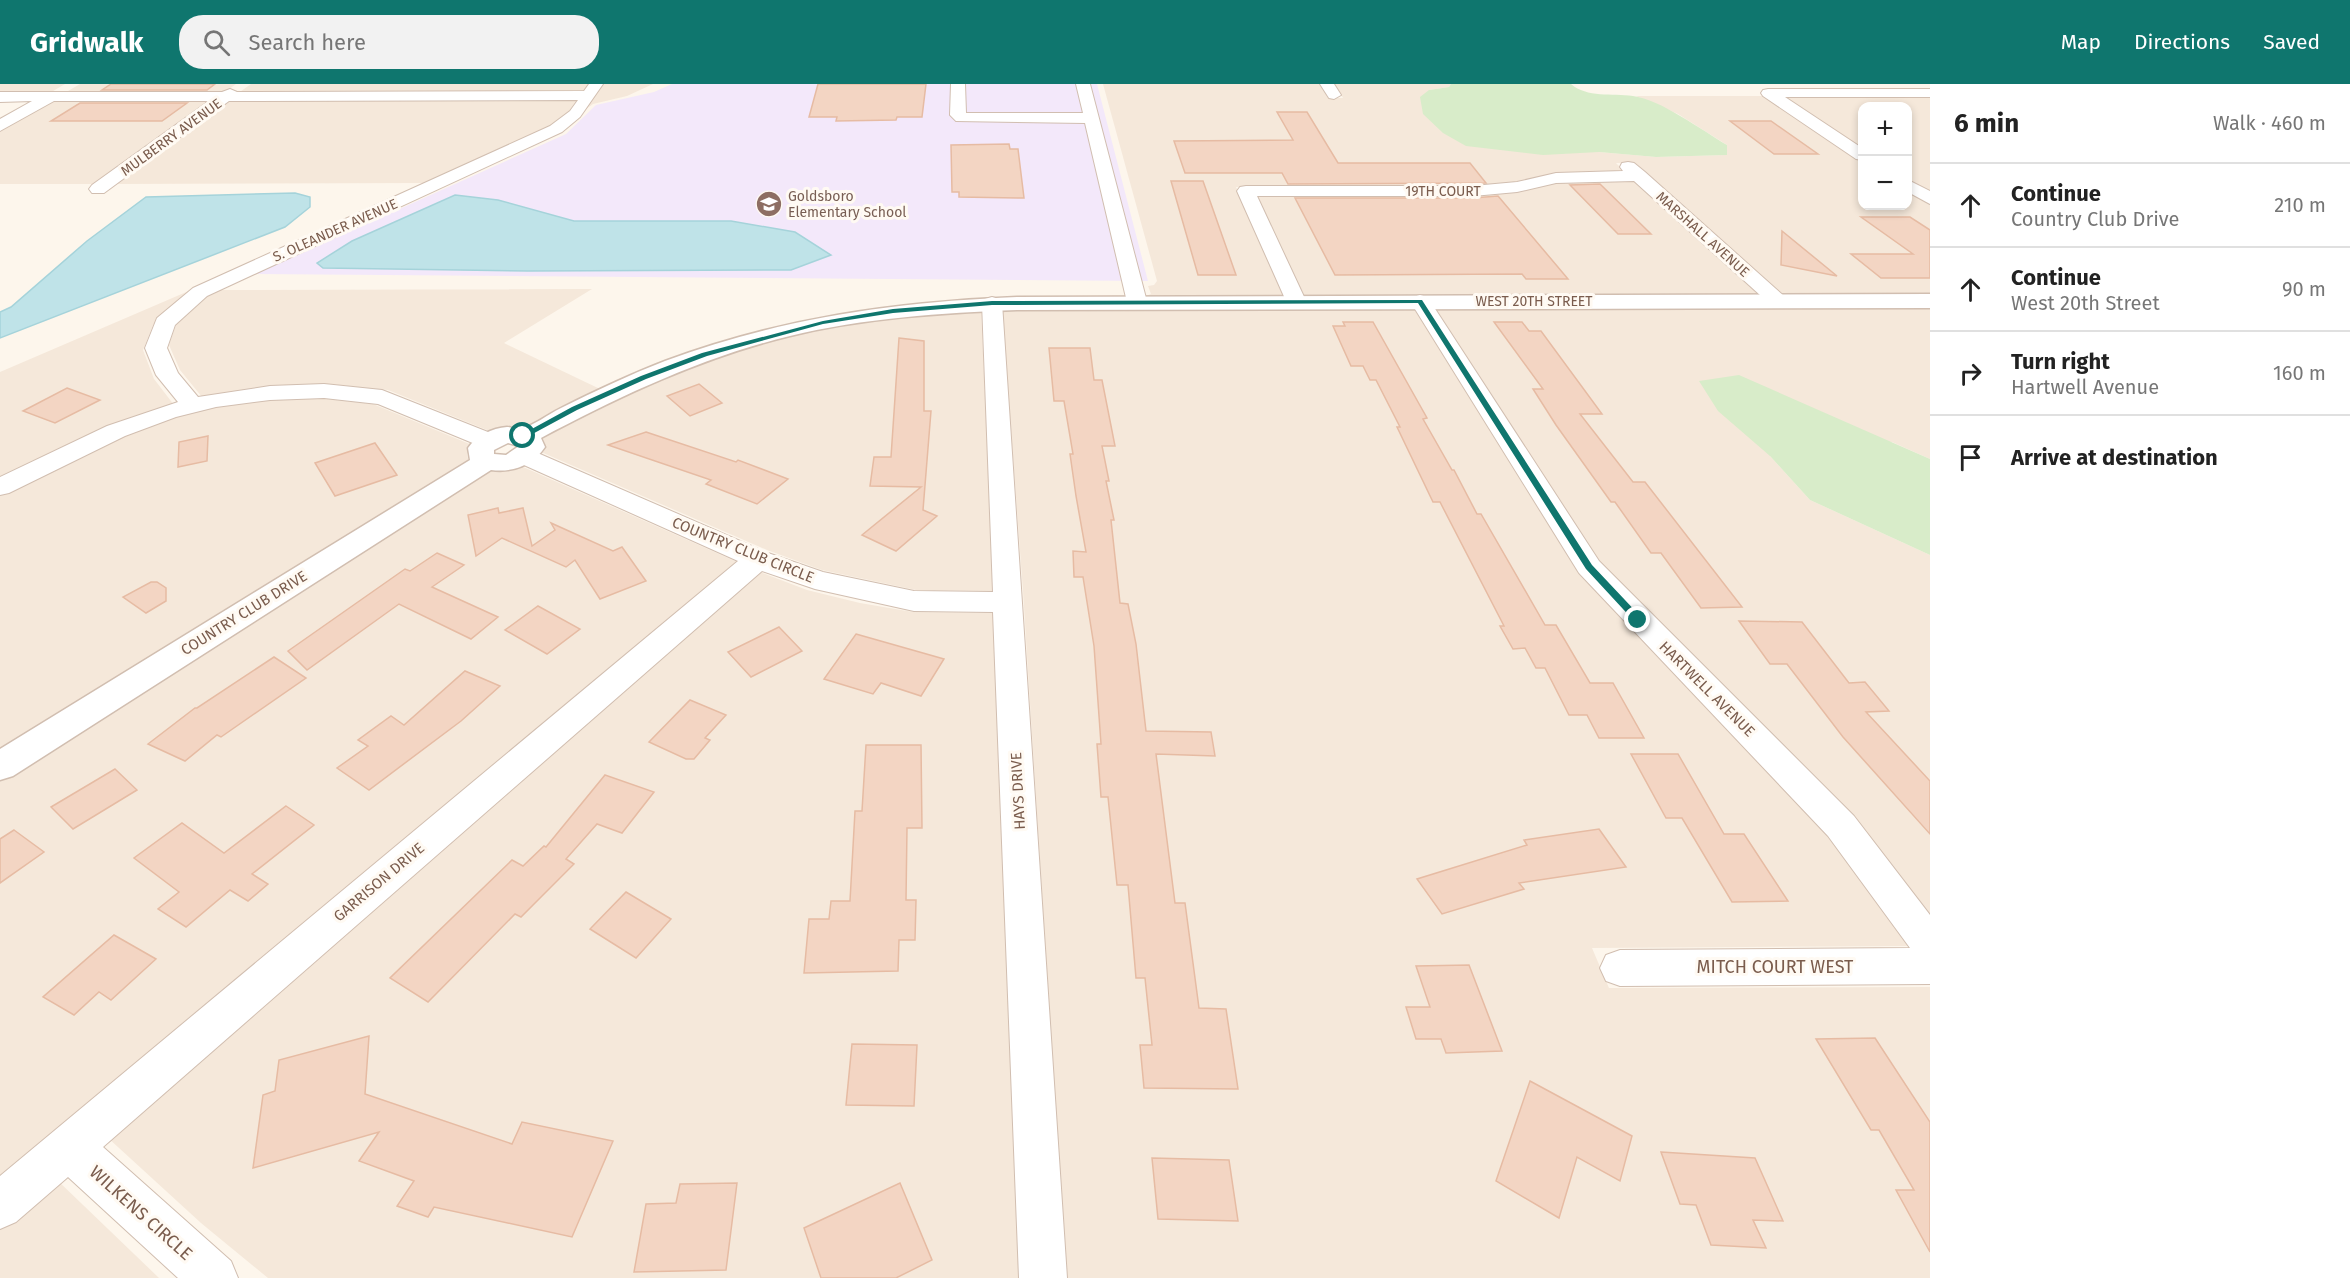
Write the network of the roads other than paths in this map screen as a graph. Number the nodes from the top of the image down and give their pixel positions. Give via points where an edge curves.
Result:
1 (73, 84) edge
2 (243, 84) edge
3 (1083, 84) edge
4 (592, 89) edge
5 (958, 91) edge
6 (1930, 93) edge
7 (0, 97) edge
8 (51, 97) junction
9 (225, 97) junction
10 (1092, 118) junction
11 (0, 126) edge
12 (1858, 152) edge
13 (1634, 172) joint
14 (1912, 188) edge
15 (98, 189) dead end
16 (1930, 200) edge
17 (1296, 301) junction
18 (1420, 301) junction
19 (1778, 301) junction
20 (1930, 301) edge
21 (1137, 302) junction
22 (992, 303) junction
23 (193, 406) junction
24 (524, 446) junction
25 (488, 451) junction
26 (0, 487) edge
27 (758, 558) junction
28 (1009, 602) junction
29 (0, 766) edge
30 (1930, 945) edge
31 (1930, 966) edge
32 (1620, 968) dead end
33 (69, 1147) junction
34 (0, 1206) edge
35 (214, 1278) edge
36 (1043, 1278) edge

1 - 8 street
2 - 9 street, MULBERRY AVENUE
3 - 10 street
4 - 9 street
4 - 23 street, S. OLEANDER AVENUE via 575,114 556,129 200,292 165,323 156,348 167,375
5 - 10 street via 958,115 962,118
6 - 12 street via 1768,93
7 - 8 street
8 - 9 street
8 - 11 street
9 - 15 street, MULBERRY AVENUE
10 - 21 street
13 - 17 street, 19TH COURT via 1556,178 1517,188 1473,191 1246,190
13 - 19 street, MARSHALL AVENUE
14 - 16 street
17 - 18 street, WEST 20TH STREET
17 - 21 street, WEST 20TH STREET
18 - 19 street, WEST 20TH STREET
18 - 30 street, HARTWELL AVENUE via 1589,567 1841,826
19 - 20 street, WEST 20TH STREET
21 - 22 street
22 - 24 street via 893,311 823,322 705,354 575,409
22 - 28 street, HAYS DRIVE
23 - 25 street via 270,393 324,391 382,397
23 - 26 street via 116,431
24 - 25 street via 508,462
24 - 27 street, COUNTRY CLUB CIRCLE
25 - 29 street, COUNTRY CLUB DRIVE
27 - 28 street, COUNTRY CLUB CIRCLE via 815,580 874,594 914,601
27 - 33 street, GARRISON DRIVE
28 - 36 street, HAYS DRIVE
31 - 32 street, MITCH COURT WEST
33 - 34 street, GARRISON DRIVE
33 - 35 street, WILKENS CIRCLE

